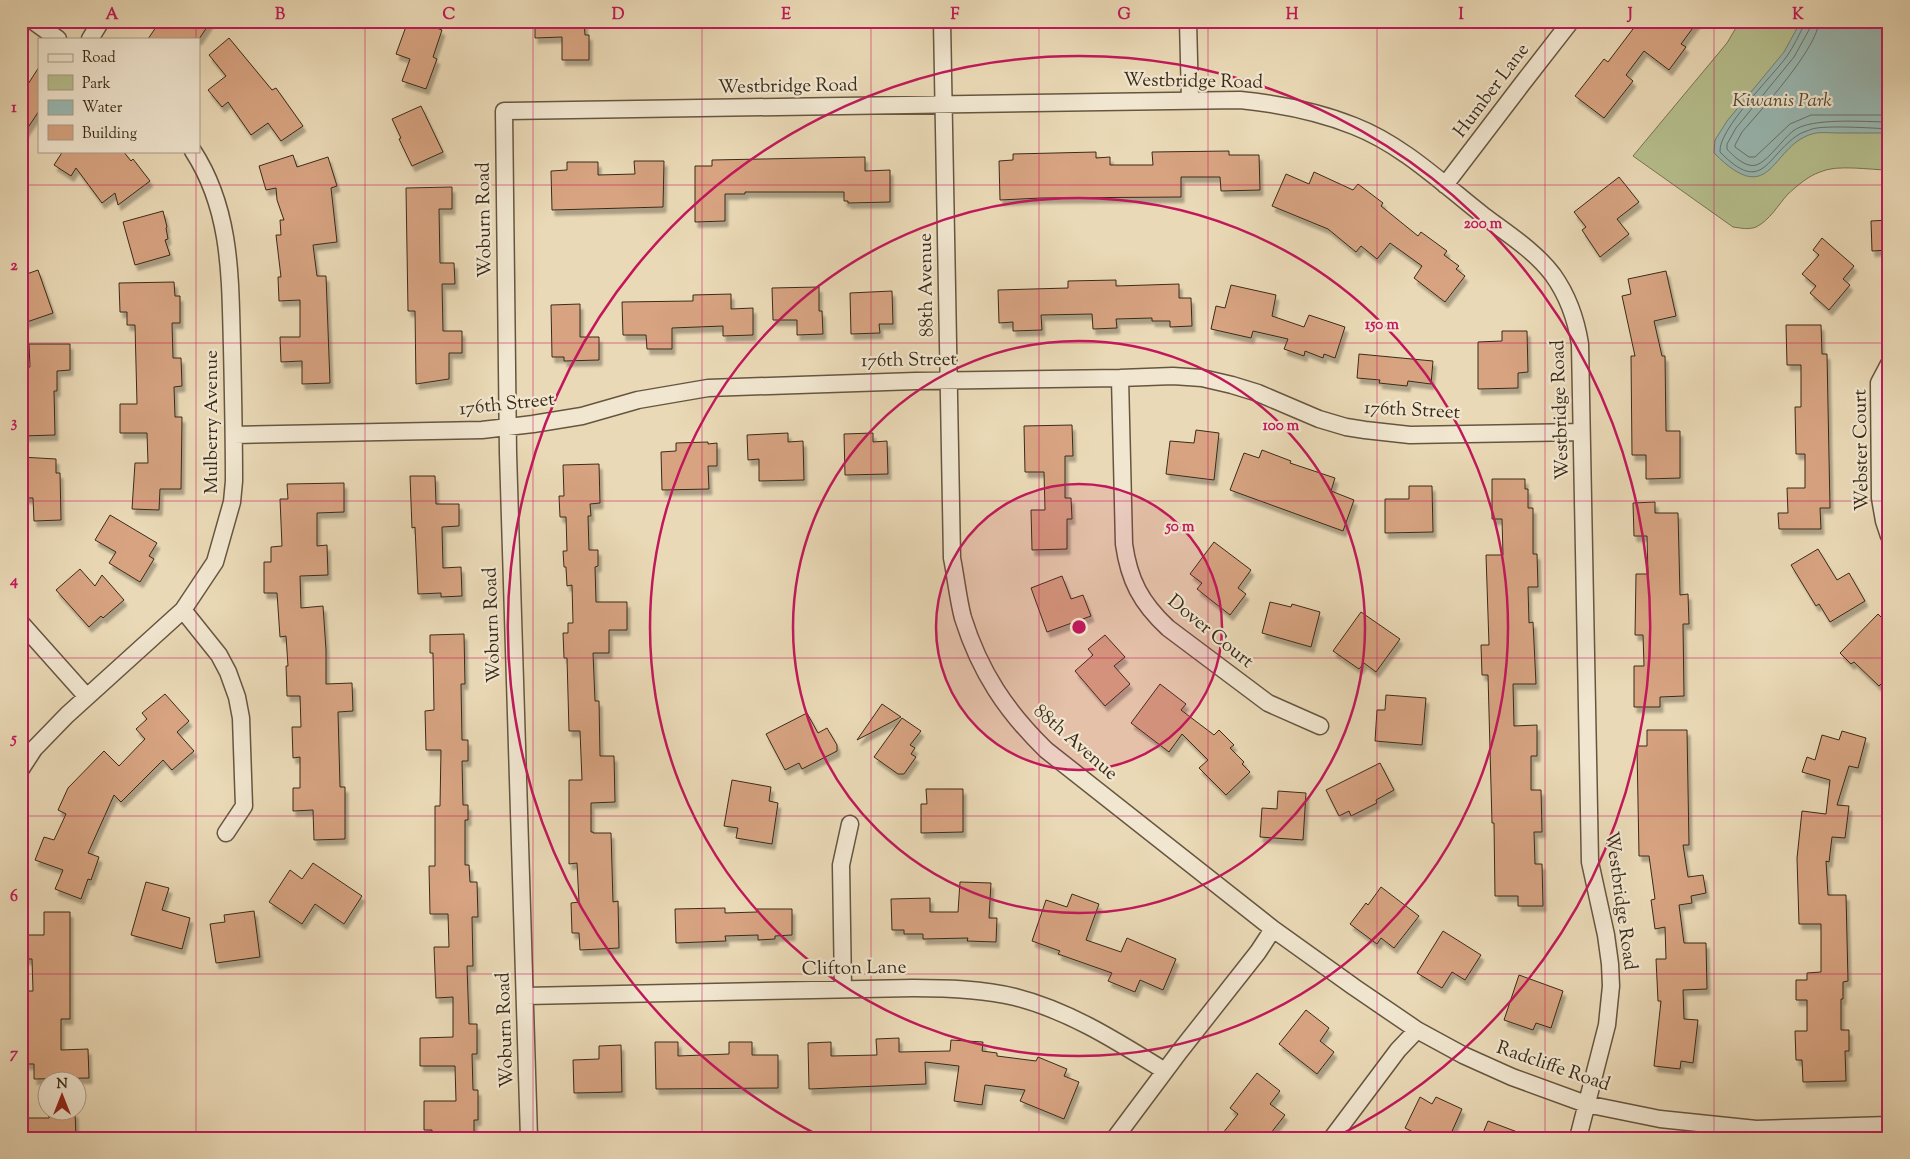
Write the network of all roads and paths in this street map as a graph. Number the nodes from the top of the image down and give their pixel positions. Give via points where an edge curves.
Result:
1 (33, 21) edge
2 (101, 21) edge
3 (942, 21) edge
4 (1188, 21) edge
5 (1571, 21) edge
6 (57, 38) edge
7 (91, 38) edge
8 (1190, 100) junction
9 (943, 105) junction
10 (504, 111) joint
11 (194, 152) edge
12 (1445, 185) junction
13 (1889, 364) edge
14 (1120, 378) junction
15 (948, 380) junction
16 (508, 428) junction
17 (1581, 432) junction
18 (234, 435) junction
19 (1889, 536) edge
20 (183, 610) junction
21 (21, 623) edge
22 (87, 697) junction
23 (1320, 726) dead end
24 (21, 769) edge
25 (850, 824) dead end
26 (226, 832) dead end
27 (1273, 929) junction
28 (843, 989) junction
29 (525, 996) junction
30 (1417, 1030) junction
31 (1164, 1072) junction
32 (1586, 1104) junction
33 (1889, 1125) edge
34 (529, 1138) edge
35 (1115, 1138) edge
36 (1332, 1138) edge
37 (1578, 1138) edge

1 - 6 street
2 - 7 street
3 - 9 street, 88th Avenue
4 - 8 street
5 - 12 street, Humber Lane
8 - 9 street, Westbridge Road
8 - 12 street, Westbridge Road via 1266,102 1355,126 1388,143
9 - 10 street, Westbridge Road
9 - 15 street, 88th Avenue
10 - 16 street, Woburn Road
11 - 18 street, Mulberry Avenue via 211,184 226,237 230,271
12 - 17 street, Westbridge Road via 1536,256 1566,295 1580,344
13 - 19 street, Webster Court via 1879,383 1880,498
14 - 15 street, 176th Street
14 - 17 street, 176th Street via 1202,378 1258,393 1319,419 1384,433
14 - 23 street, Dover Court via 1124,544 1129,570 1139,594 1168,628 1268,703
15 - 16 street, 176th Street via 708,388 638,400 582,416
15 - 27 street, 88th Avenue via 952,558 963,617 977,655 999,696 1046,750
16 - 18 street, 176th Street
16 - 29 street, Woburn Road
17 - 32 street, Westbridge Road via 1590,862 1606,935 1611,986 1607,1024
18 - 20 street, Mulberry Avenue via 232,502 225,528 215,562
20 - 22 street, Mulberry Avenue
20 - 26 street via 219,655 237,697 241,718 244,806
21 - 22 street
22 - 24 street, Mulberry Avenue via 34,749
25 - 28 street via 841,865
27 - 30 street, Radcliffe Road
27 - 31 street
28 - 29 street, Clifton Lane
28 - 31 street, Clifton Lane via 945,988 1015,997 1101,1032
29 - 34 street, Woburn Road
30 - 32 street, Radcliffe Road via 1512,1077
30 - 36 street via 1398,1050
31 - 35 street
32 - 33 street, Radcliffe Road via 1660,1119 1756,1129
32 - 37 street, Westbridge Road

